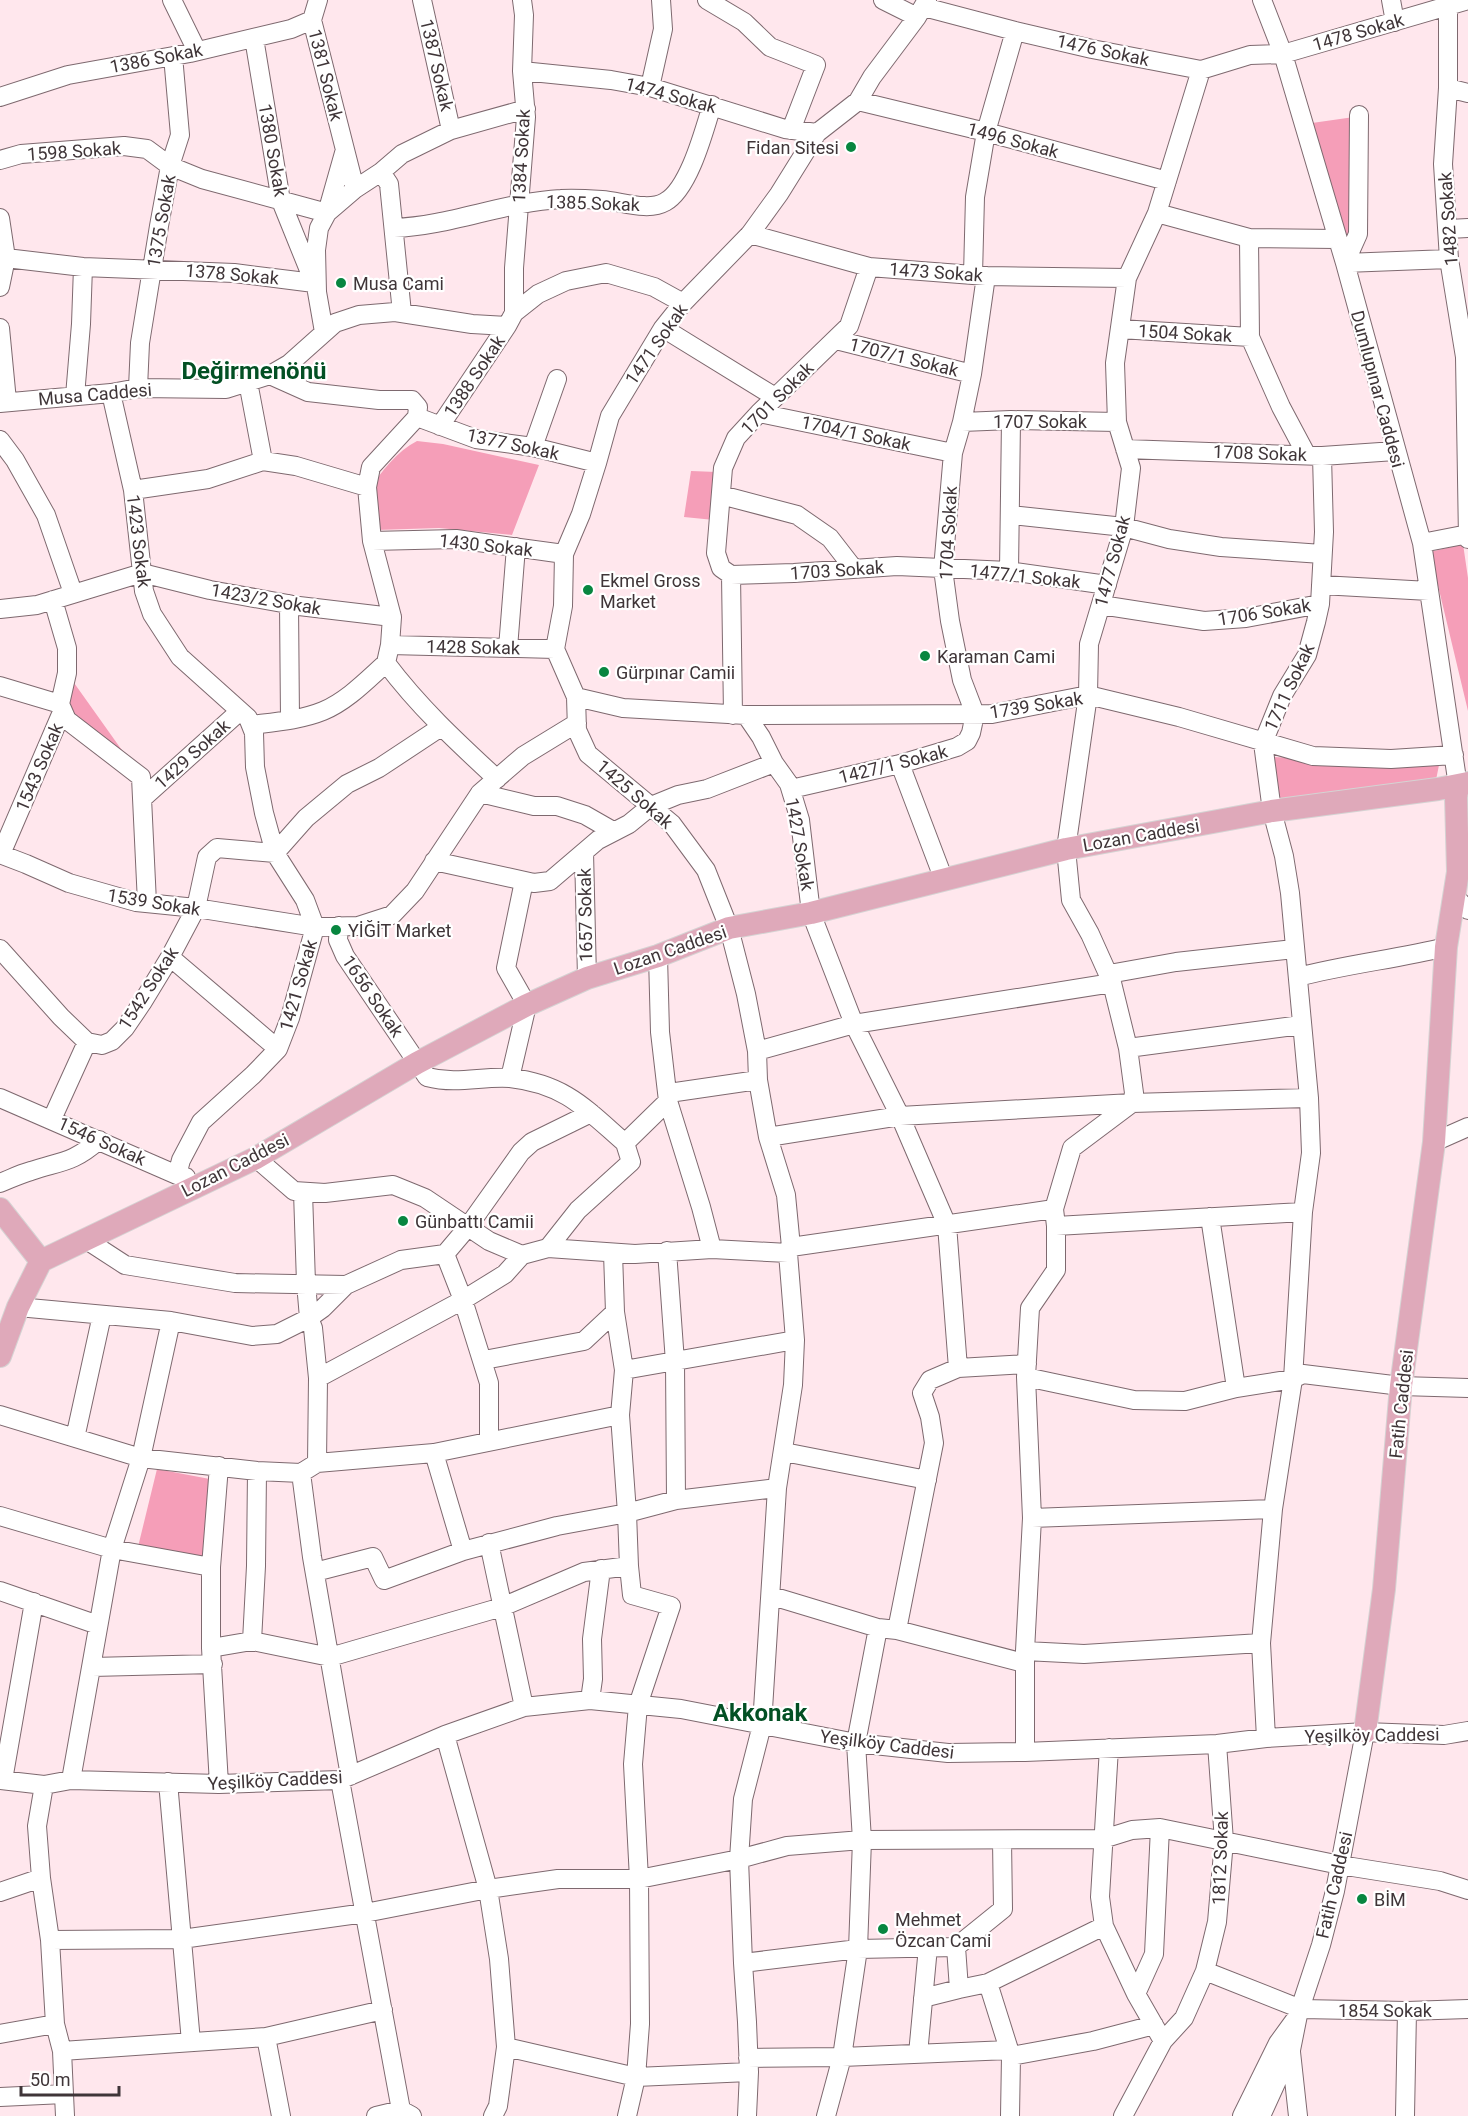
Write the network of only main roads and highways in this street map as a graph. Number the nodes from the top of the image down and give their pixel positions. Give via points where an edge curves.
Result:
1 (1463, 785) edge
2 (1461, 893) edge
3 (0, 1209) edge
4 (40, 1261) junction
5 (4, 1330) edge
6 (0, 1356) edge
7 (1365, 1732) road end

1 - 2 main road, Fatih Caddesi via 1456,797
1 - 4 main road, Lozan Caddesi via 1272,811 1066,849 811,913 729,928 586,978 527,1005 417,1063 256,1158
2 - 7 main road, Fatih Caddesi via 1446,947 1434,1142 1401,1386 1384,1589
3 - 4 main road
4 - 5 main road
5 - 6 main road

